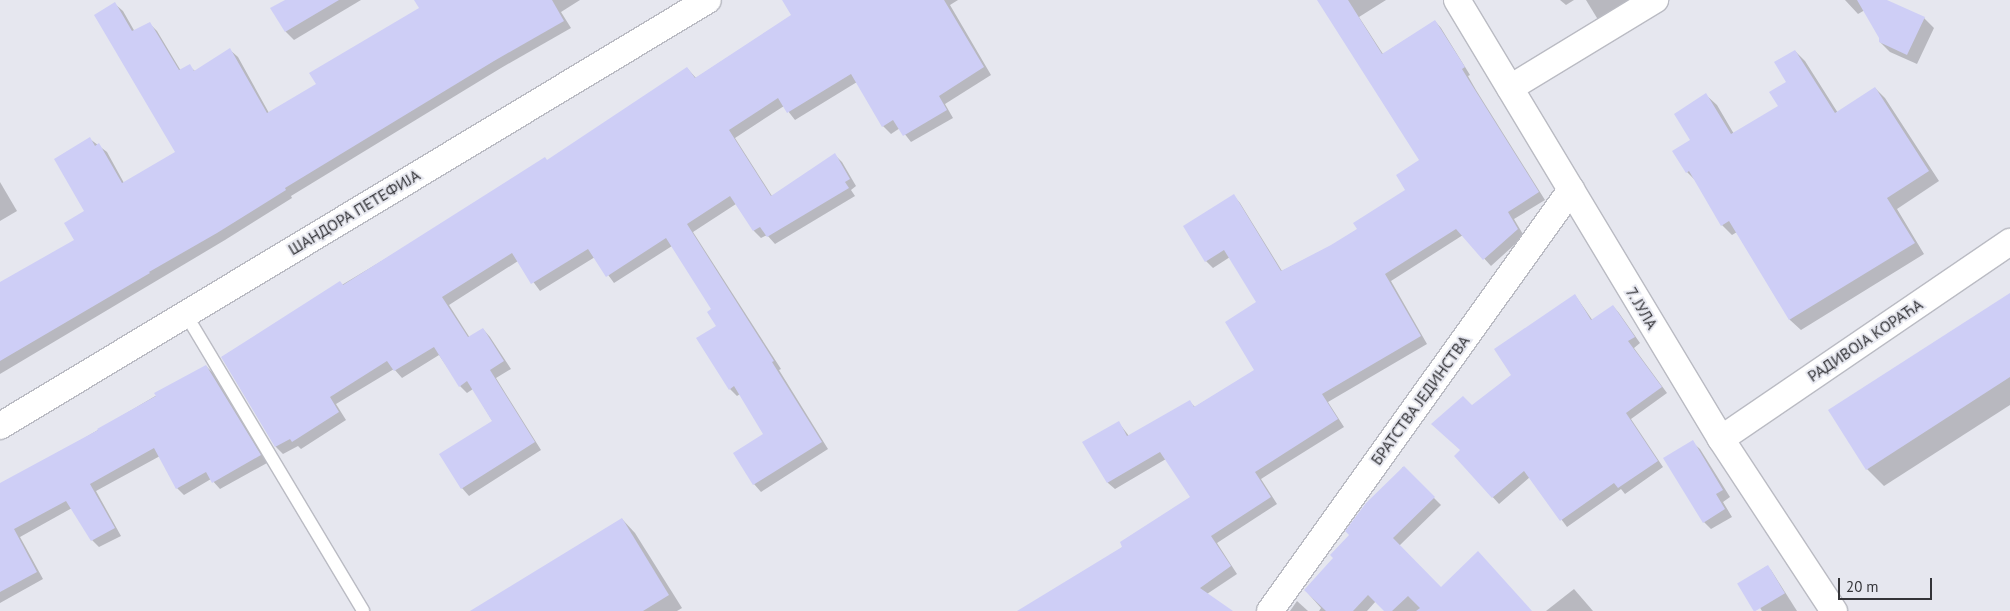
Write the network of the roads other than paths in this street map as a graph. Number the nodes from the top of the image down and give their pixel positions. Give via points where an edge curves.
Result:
1 (708, 0) edge
2 (1457, 0) edge
3 (1655, 0) edge
4 (1510, 88) junction
5 (1571, 190) junction
6 (2010, 242) edge
7 (185, 313) junction
8 (0, 426) edge
9 (1721, 439) junction
10 (363, 611) edge
11 (1270, 611) edge
12 (1834, 611) edge

1 - 7 street, ШАНДОРА ПЕТЕФИЈА
2 - 4 street, 7. ЈУЛА
3 - 4 street
4 - 5 street, 7. ЈУЛА
5 - 9 street, 7. ЈУЛА
5 - 11 street, БРАТСТВА ЈЕДИНСТВА
6 - 9 street, РАДИВОЈА КОРАЋА
7 - 8 street, ШАНДОРА ПЕТЕФИЈА
7 - 10 lane
9 - 12 street, 7. ЈУЛА

